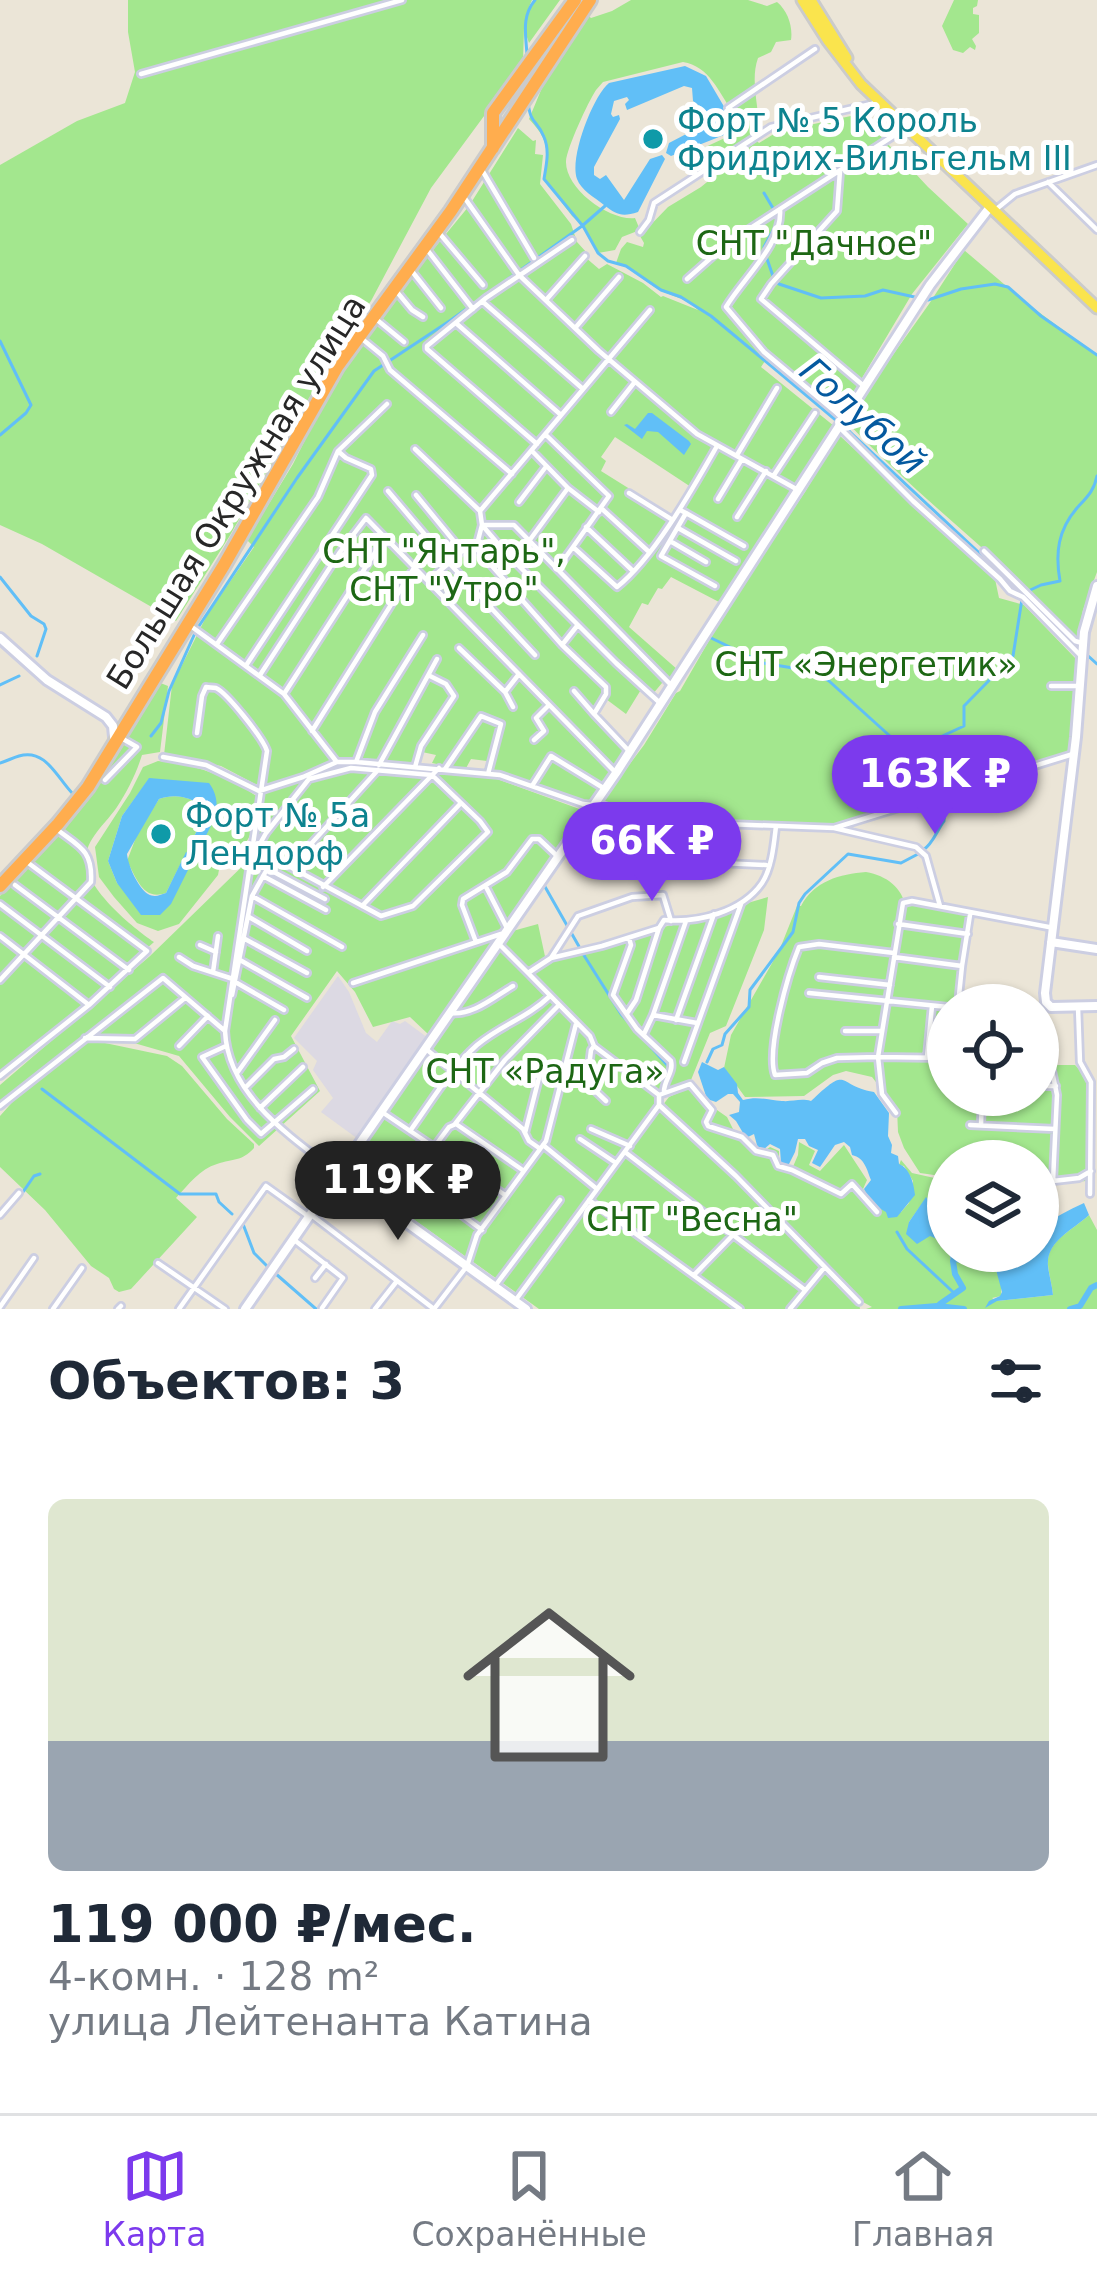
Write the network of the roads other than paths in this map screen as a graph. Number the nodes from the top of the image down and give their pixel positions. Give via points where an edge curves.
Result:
1 (400, 0) edge
2 (575, 0) edge
3 (590, 0) edge
4 (806, 3) edge
5 (815, 49) dead end
6 (141, 74) dead end
7 (880, 102) junction
8 (728, 108) dead end
9 (906, 128) junction
10 (493, 149) junction
11 (1097, 165) edge
12 (481, 167) junction
13 (840, 171) junction
14 (1048, 182) junction
15 (462, 195) junction
16 (779, 209) junction
17 (992, 209) junction
18 (1097, 217) edge
19 (1088, 223) junction
20 (437, 230) junction
21 (1097, 230) edge
22 (640, 232) dead end
23 (572, 240) dead end
24 (425, 247) junction
25 (585, 256) dead end
26 (534, 258) dead end
27 (409, 268) junction
28 (519, 275) junction
29 (620, 277) dead end
30 (687, 279) dead end
31 (483, 285) dead end
32 (394, 289) junction
33 (546, 300) junction
34 (482, 301) junction
35 (441, 308) dead end
36 (1097, 308) edge
37 (473, 309) junction
38 (650, 310) dead end
39 (373, 316) junction
40 (423, 317) dead end
41 (455, 323) junction
42 (574, 328) junction
43 (358, 336) junction
44 (404, 342) dead end
45 (608, 359) junction
46 (636, 382) junction
47 (865, 387) junction
48 (777, 388) dead end
49 (583, 389) junction
50 (387, 404) dead end
51 (611, 412) dead end
52 (815, 413) dead end
53 (561, 415) junction
54 (842, 423) junction
55 (546, 435) junction
56 (537, 443) junction
57 (717, 446) junction
58 (416, 449) dead end
59 (338, 451) junction
60 (532, 451) junction
61 (740, 457) junction
62 (547, 466) junction
63 (766, 471) junction
64 (512, 475) junction
65 (775, 475) junction
66 (568, 488) junction
67 (798, 490) junction
68 (388, 491) dead end
69 (629, 494) dead end
70 (416, 495) dead end
71 (718, 500) dead end
72 (519, 502) dead end
73 (600, 510) junction
74 (480, 511) junction
75 (683, 512) junction
76 (736, 517) dead end
77 (671, 519) junction
78 (482, 525) junction
79 (586, 527) junction
80 (678, 528) junction
81 (386, 536) junction
82 (529, 541) junction
83 (670, 541) junction
84 (744, 546) dead end
85 (573, 547) junction
86 (476, 548) junction
87 (462, 551) junction
88 (648, 551) junction
89 (984, 551) dead end
90 (736, 561) dead end
91 (706, 562) dead end
92 (449, 563) junction
93 (414, 567) junction
94 (557, 569) junction
95 (633, 572) junction
96 (428, 581) junction
97 (715, 586) dead end
98 (1097, 586) edge
99 (1095, 597) edge
100 (188, 623) junction
101 (578, 624) junction
102 (0, 634) edge
103 (423, 635) dead end
104 (1082, 643) junction
105 (218, 644) junction
106 (562, 645) junction
107 (459, 648) dead end
108 (535, 655) dead end
109 (1081, 656) junction
110 (436, 659) dead end
111 (247, 664) junction
112 (428, 674) junction
113 (519, 674) junction
114 (260, 675) junction
115 (672, 686) junction
116 (1052, 686) dead end
117 (1080, 686) junction
118 (574, 691) dead end
119 (506, 692) junction
120 (284, 694) junction
121 (661, 703) junction
122 (549, 705) junction
123 (513, 707) dead end
124 (135, 708) junction
125 (594, 714) junction
126 (106, 717) junction
127 (312, 731) junction
128 (197, 733) dead end
129 (116, 740) junction
130 (534, 740) dead end
131 (630, 752) junction
132 (1073, 754) junction
133 (163, 757) dead end
134 (337, 762) junction
135 (356, 762) junction
136 (379, 767) junction
137 (415, 767) junction
138 (442, 769) junction
139 (616, 773) junction
140 (488, 774) junction
141 (432, 775) junction
142 (105, 780) dead end
143 (532, 786) junction
144 (605, 789) junction
145 (259, 791) junction
146 (461, 803) junction
147 (595, 805) junction
148 (858, 821) junction
149 (776, 826) junction
150 (55, 828) junction
151 (834, 828) junction
152 (864, 835) junction
153 (254, 848) junction
154 (555, 854) dead end
155 (610, 858) dead end
156 (27, 862) dead end
157 (769, 865) junction
158 (290, 867) junction
159 (263, 876) junction
160 (15, 885) dead end
161 (0, 886) edge
162 (323, 886) junction
163 (485, 886) junction
164 (252, 896) junction
165 (76, 898) junction
166 (325, 899) dead end
167 (0, 904) edge
168 (741, 904) junction
169 (362, 906) junction
170 (940, 906) junction
171 (326, 910) dead end
172 (970, 913) junction
173 (714, 914) junction
174 (58, 916) junction
175 (248, 917) junction
176 (686, 920) junction
177 (671, 921) junction
178 (898, 924) junction
179 (659, 928) junction
180 (1054, 928) junction
181 (508, 931) junction
182 (968, 934) junction
183 (41, 935) junction
184 (0, 936) edge
185 (218, 936) dead end
186 (629, 938) junction
187 (244, 939) junction
188 (476, 942) junction
189 (1051, 942) junction
190 (499, 944) junction
191 (200, 945) dead end
192 (342, 947) dead end
193 (1097, 949) edge
194 (307, 951) dead end
195 (216, 952) junction
196 (23, 954) junction
197 (894, 955) junction
198 (179, 957) dead end
199 (550, 958) junction
200 (240, 960) junction
201 (962, 966) junction
202 (129, 970) junction
203 (213, 973) junction
204 (528, 973) junction
205 (308, 974) dead end
206 (819, 977) dead end
207 (0, 980) edge
208 (234, 981) junction
209 (352, 983) dead end
210 (960, 984) edge
211 (890, 985) junction
212 (513, 986) dead end
213 (110, 987) junction
214 (809, 993) dead end
215 (550, 996) junction
216 (186, 997) junction
217 (307, 998) dead end
218 (887, 1001) junction
219 (89, 1005) junction
220 (927, 1005) edge
221 (559, 1006) junction
222 (1097, 1006) edge
223 (1078, 1007) junction
224 (284, 1010) dead end
225 (450, 1013) junction
226 (627, 1014) junction
227 (653, 1015) junction
228 (208, 1016) junction
229 (275, 1020) dead end
230 (676, 1020) junction
231 (697, 1023) junction
232 (576, 1024) junction
233 (225, 1031) junction
234 (845, 1031) dead end
235 (883, 1031) junction
236 (643, 1036) junction
237 (85, 1038) junction
238 (178, 1046) dead end
239 (226, 1046) junction
240 (594, 1046) junction
241 (294, 1049) dead end
242 (426, 1049) junction
243 (878, 1057) junction
244 (927, 1057) edge
245 (684, 1062) dead end
246 (303, 1066) dead end
247 (542, 1066) dead end
248 (454, 1070) junction
249 (237, 1073) junction
250 (0, 1076) edge
251 (245, 1088) junction
252 (313, 1089) dead end
253 (479, 1091) junction
254 (662, 1094) junction
255 (606, 1101) dead end
256 (659, 1105) junction
257 (0, 1106) edge
258 (260, 1108) junction
259 (382, 1112) junction
260 (896, 1113) dead end
261 (981, 1116) edge
262 (1055, 1116) edge
263 (275, 1123) junction
264 (455, 1124) junction
265 (970, 1125) dead end
266 (981, 1126) junction
267 (591, 1129) dead end
268 (1054, 1129) junction
269 (410, 1130) junction
270 (525, 1133) junction
271 (580, 1138) dead end
272 (1054, 1140) edge
273 (362, 1142) junction
274 (435, 1146) junction
275 (540, 1146) junction
276 (627, 1149) junction
277 (616, 1163) junction
278 (524, 1171) junction
279 (1091, 1171) junction
280 (338, 1173) junction
281 (1059, 1180) edge
282 (597, 1189) junction
283 (19, 1193) dead end
284 (1090, 1194) dead end
285 (505, 1195) junction
286 (560, 1200) dead end
287 (589, 1200) junction
288 (877, 1212) dead end
289 (0, 1215) edge
290 (309, 1215) junction
291 (482, 1230) junction
292 (732, 1236) junction
293 (293, 1239) junction
294 (34, 1258) dead end
295 (158, 1263) dead end
296 (326, 1264) junction
297 (466, 1266) junction
298 (82, 1268) dead end
299 (824, 1268) junction
300 (694, 1275) junction
301 (315, 1278) dead end
302 (397, 1281) junction
303 (194, 1286) junction
304 (494, 1286) junction
305 (805, 1289) junction
306 (515, 1301) junction
307 (859, 1302) dead end
308 (0, 1307) edge
309 (322, 1308) edge
310 (53, 1309) edge
311 (179, 1309) edge
312 (226, 1309) edge
313 (245, 1309) edge
314 (375, 1309) edge
315 (434, 1309) edge
316 (526, 1309) edge
317 (740, 1309) edge
318 (790, 1309) edge

1 - 6 street
2 - 10 highway via 493,113
3 - 10 highway, Большая Окружная улица
4 - 7 main road
5 - 8 street
7 - 9 main road
7 - 22 street via 771,127 655,203
9 - 13 street
9 - 17 main road
10 - 12 highway, Большая Окружная улица
11 - 14 street
12 - 15 highway, Большая Окружная улица
12 - 26 street
13 - 16 street
13 - 47 street via 837,211 760,299
14 - 17 street
14 - 19 street
15 - 20 highway, Большая Окружная улица
15 - 28 street
16 - 30 street
16 - 54 street via 767,249 726,307
17 - 36 main road
17 - 47 street
18 - 19 street
19 - 21 street
20 - 24 highway, Большая Окружная улица
20 - 31 street
23 - 28 street
24 - 27 highway, Большая Окружная улица
24 - 37 street
25 - 33 street
27 - 32 highway, Большая Окружная улица
27 - 35 street
28 - 33 street
28 - 34 street
29 - 42 street
32 - 39 highway, Большая Окружная улица
32 - 40 street
33 - 42 street
34 - 37 street
34 - 49 street
37 - 41 street
38 - 45 street
39 - 43 highway, Большая Окружная улица
39 - 44 street
41 - 53 street
41 - 56 street via 427,349
42 - 45 street
43 - 64 street
43 - 100 highway, Большая Окружная улица
45 - 46 street
45 - 49 street
46 - 51 street
46 - 57 street
47 - 54 street
48 - 61 street
49 - 53 street
50 - 59 street
52 - 65 street
53 - 55 street
54 - 67 street
54 - 109 street
55 - 56 street
55 - 73 street via 608,494
56 - 60 street
57 - 61 street
57 - 75 street
58 - 74 street
59 - 105 street via 312,507
59 - 111 street via 372,475
60 - 62 street
60 - 64 street
61 - 63 street
61 - 71 street
62 - 66 street
62 - 72 street
63 - 65 street
63 - 76 street
64 - 74 street
65 - 67 street
66 - 73 street
66 - 82 street
67 - 115 street
68 - 92 street
69 - 77 street
70 - 87 street
73 - 79 street
73 - 88 street
74 - 78 street
75 - 77 street
75 - 80 street
75 - 84 street
77 - 88 street
78 - 82 street via 514,525
78 - 86 street
78 - 101 street
79 - 85 street
79 - 95 street
80 - 83 street
80 - 90 street
81 - 93 street
81 - 114 street via 364,519
81 - 120 street
82 - 94 street
83 - 91 street
83 - 97 street via 663,558
85 - 94 street
85 - 95 street via 614,586
86 - 87 street
86 - 106 street
87 - 92 street
88 - 95 street
89 - 104 street
92 - 96 street
92 - 108 street
93 - 96 street
93 - 127 street
94 - 115 street
96 - 113 street
98 - 99 street
99 - 104 street
100 - 105 street
100 - 124 highway, Большая Окружная улица
101 - 106 street
101 - 121 street
102 - 126 street via 47,680
103 - 135 street via 375,712
104 - 109 street
105 - 111 street
106 - 125 street via 607,690
107 - 119 street
109 - 117 street
110 - 112 street
111 - 114 street
112 - 136 street
112 - 137 street via 454,696
113 - 119 street
113 - 122 street
114 - 120 street
115 - 121 street
116 - 117 street
117 - 132 street
118 - 125 street
119 - 123 street
120 - 127 street
121 - 131 street
122 - 130 street via 536,718 544,731
122 - 139 street
124 - 126 street
124 - 129 highway, Большая Окружная улица
125 - 131 street
126 - 129 street
127 - 134 street
128 - 145 street via 202,696 212,686 262,738
129 - 142 street via 137,747
129 - 150 highway, Большая Окружная улица
131 - 139 street
132 - 148 street
132 - 180 street
133 - 145 street via 206,765
134 - 135 street
134 - 145 street
135 - 136 street
136 - 137 street
136 - 141 street
136 - 153 street via 310,779
136 - 158 street
137 - 138 street
138 - 140 street
138 - 140 street via 484,716 501,724
138 - 141 street
139 - 144 street
140 - 143 street
141 - 146 street
141 - 162 street
143 - 144 street via 551,756
143 - 147 street
144 - 147 street
145 - 153 street
146 - 169 street
146 - 169 street via 487,835 413,906 381,916
147 - 149 street via 643,820
147 - 181 street
148 - 151 street
148 - 152 street
149 - 151 street
149 - 157 street
150 - 161 highway, Большая Окружная улица
150 - 165 street via 90,859 91,882
151 - 152 street
152 - 170 street via 924,854
153 - 158 street
153 - 208 street
154 - 163 street via 532,839
155 - 157 street
156 - 165 street
157 - 168 street
158 - 162 street
159 - 164 street
159 - 166 street via 271,870
159 - 171 street
160 - 174 street
162 - 169 street
163 - 181 street
163 - 188 street via 461,901
164 - 175 street
164 - 192 street
165 - 174 street
165 - 202 street via 148,951
167 - 183 street
168 - 173 street
168 - 231 street
170 - 172 street
170 - 178 street via 908,901
172 - 180 street
172 - 182 street
173 - 176 street
173 - 230 street
174 - 183 street
174 - 202 street
175 - 187 street
175 - 194 street
176 - 177 street
176 - 227 street
177 - 179 street
177 - 199 street via 663,895 586,913
178 - 182 street
178 - 197 street
179 - 186 street
179 - 226 street
180 - 189 street
181 - 188 street
181 - 190 street
182 - 201 street
183 - 196 street
183 - 213 street
184 - 196 street
185 - 195 street
186 - 199 street
186 - 226 street via 613,991
187 - 200 street
187 - 205 street
188 - 209 street
189 - 193 street
189 - 223 street via 1046,1002
190 - 204 street
190 - 225 street
191 - 195 street
195 - 203 street
196 - 207 street
196 - 219 street
197 - 201 street
197 - 211 street
197 - 243 street via 799,946 772,1067 775,1076 798,1074 837,1058
198 - 203 street
199 - 204 street
200 - 208 street
200 - 217 street
201 - 210 street
202 - 213 street
203 - 208 street
204 - 215 street
206 - 211 street
208 - 224 street
208 - 233 street
211 - 218 street
212 - 225 street via 470,1011
213 - 219 street
214 - 218 street
215 - 221 street
215 - 248 street
216 - 228 street
216 - 237 street via 135,1039
216 - 237 street via 163,978
218 - 220 street
218 - 235 street
219 - 250 street
221 - 232 street
221 - 253 street
222 - 223 street
223 - 279 street via 1080,1062 1091,1082
225 - 242 street
226 - 236 street
227 - 230 street
227 - 236 street
228 - 233 street
228 - 238 street
229 - 249 street
230 - 231 street
231 - 245 street
232 - 240 street
232 - 275 street
233 - 239 street
234 - 235 street
235 - 243 street
236 - 254 street via 671,1061
237 - 257 street
239 - 249 street
239 - 263 street via 202,1057 261,1134
240 - 254 street
240 - 255 street via 587,1083
241 - 251 street
242 - 248 street
242 - 259 street
243 - 244 street
243 - 260 street via 882,1094
246 - 258 street
247 - 270 street
248 - 253 street
248 - 269 street
249 - 251 street
251 - 258 street
252 - 263 street
253 - 264 street
253 - 270 street
254 - 256 street
254 - 288 street via 690,1084 712,1110 708,1126 742,1136 778,1166 841,1194 852,1184
256 - 276 street
256 - 299 street
258 - 263 street
259 - 269 street
259 - 273 street
261 - 266 street
262 - 268 street
263 - 280 street
264 - 274 street
264 - 278 street
265 - 266 street
266 - 268 street
267 - 276 street
268 - 272 street
269 - 274 street
270 - 275 street
271 - 277 street
273 - 280 street
273 - 291 street
274 - 285 street
275 - 278 street
275 - 282 street
276 - 277 street
276 - 292 street
277 - 282 street
278 - 285 street
279 - 281 street
279 - 284 street
280 - 290 street
280 - 297 street
282 - 287 street
283 - 289 street
285 - 291 street
286 - 304 street
287 - 300 street
287 - 306 street
290 - 293 street
290 - 302 street
290 - 303 street via 266,1186
291 - 297 street
292 - 300 street
292 - 305 street
293 - 296 street
293 - 313 street
294 - 308 street
295 - 303 street
296 - 301 street
296 - 309 street via 344,1278
297 - 304 street
297 - 315 street
298 - 310 street
299 - 305 street
299 - 307 street
300 - 317 street
302 - 314 street
302 - 315 street
303 - 311 street
303 - 312 street
304 - 306 street
305 - 318 street
306 - 316 street

